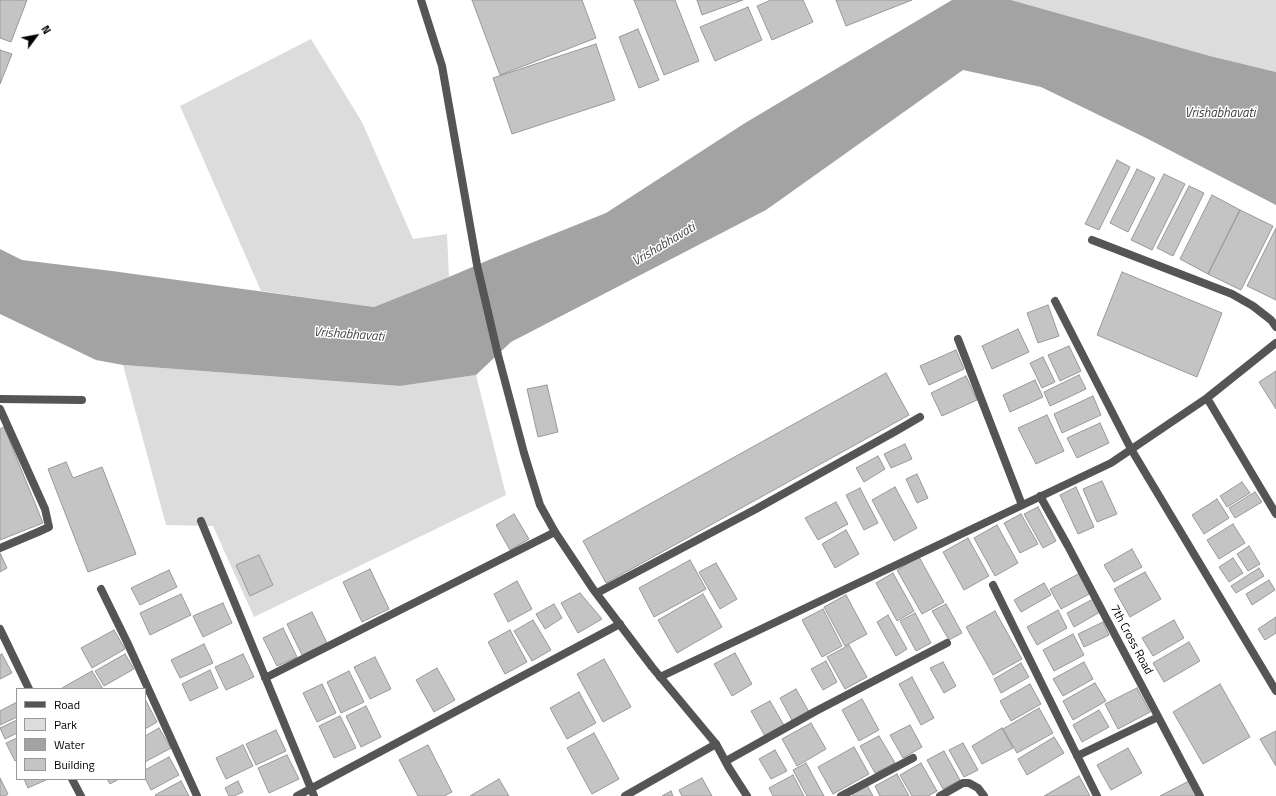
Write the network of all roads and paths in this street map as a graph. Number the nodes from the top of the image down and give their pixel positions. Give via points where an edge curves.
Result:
1 (421, 0) edge
2 (1092, 240) dead end
3 (1056, 301) dead end
4 (1276, 327) edge
5 (958, 339) dead end
6 (1276, 343) edge
7 (1207, 398) junction
8 (0, 399) edge
9 (82, 400) dead end
10 (1, 411) edge
11 (920, 417) dead end
12 (1131, 449) junction
13 (1040, 496) junction
14 (1022, 505) junction
15 (1276, 514) edge
16 (200, 521) dead end
17 (555, 532) junction
18 (0, 548) edge
19 (993, 585) dead end
20 (101, 589) dead end
21 (597, 594) junction
22 (620, 624) junction
23 (0, 629) edge
24 (947, 643) dead end
25 (660, 677) junction
26 (265, 678) junction
27 (29, 688) edge
28 (1276, 692) edge
29 (1158, 717) junction
30 (716, 744) junction
31 (1077, 756) junction
32 (913, 758) dead end
33 (726, 761) junction
34 (72, 780) edge
35 (312, 792) edge
36 (80, 796) edge
37 (197, 796) edge
38 (297, 796) edge
39 (625, 796) edge
40 (747, 796) edge
41 (841, 796) edge
42 (940, 796) edge
43 (984, 796) edge
44 (1097, 796) edge
45 (1200, 796) edge

1 - 17 street via 442,66 477,265 498,355 540,505
2 - 4 street via 1232,294 1253,306
3 - 12 street
5 - 14 street
6 - 7 street
7 - 12 street
7 - 15 street
8 - 9 street
10 - 18 street via 45,509 48,527
11 - 21 street
12 - 13 street via 1111,463
12 - 28 street
13 - 14 street
13 - 29 street, 7th Cross Road
14 - 25 street
16 - 26 street
17 - 21 street
17 - 26 street
19 - 31 street
20 - 37 street
21 - 22 street
22 - 25 street
22 - 35 street
23 - 27 street
24 - 33 street
25 - 30 street
26 - 35 street
29 - 31 street
29 - 45 street, 7th Cross Road
30 - 33 street
30 - 39 street
31 - 44 street
32 - 41 street
33 - 40 street
34 - 36 street
35 - 38 street
42 - 43 street via 963,784 969,784 978,788

